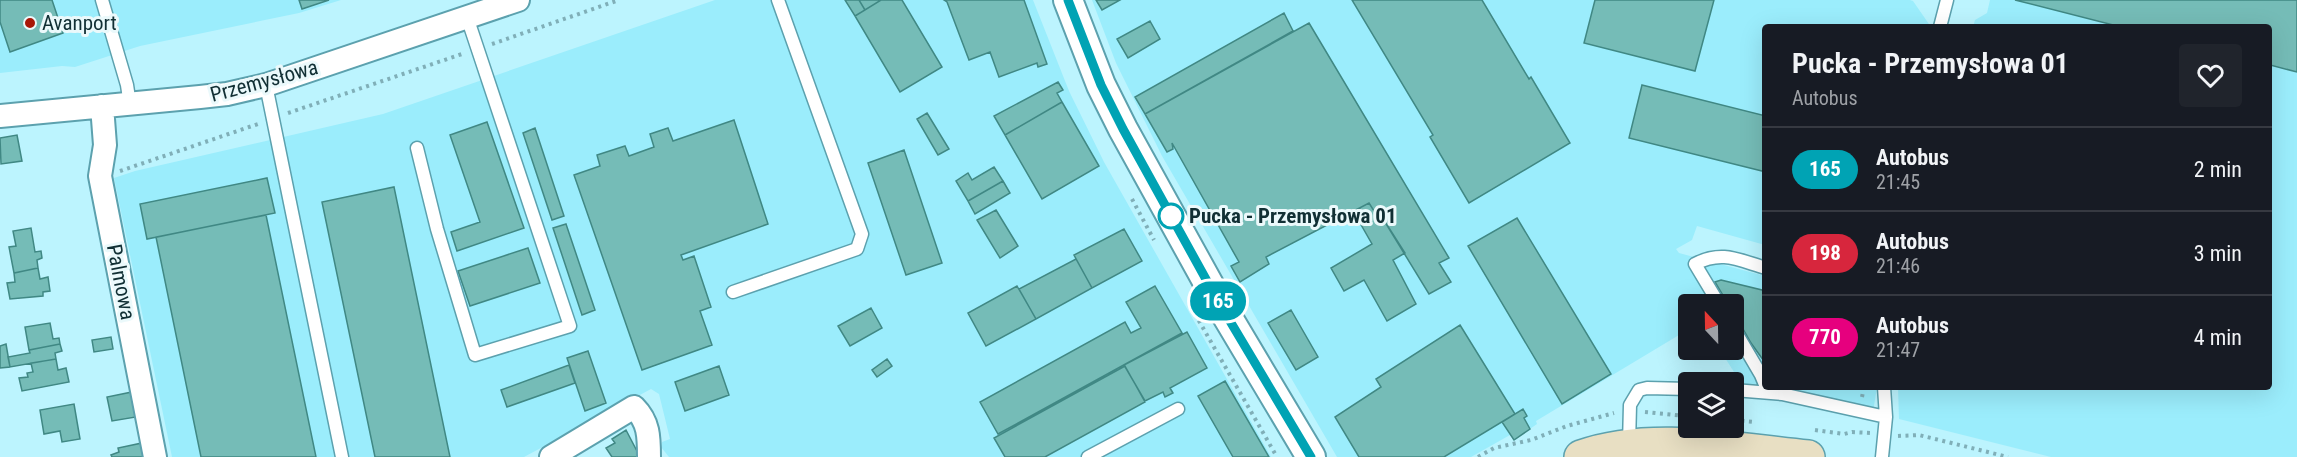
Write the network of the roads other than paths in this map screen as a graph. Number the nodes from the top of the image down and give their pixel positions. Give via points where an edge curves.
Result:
1 (102, 0) edge
2 (518, 0) edge
3 (778, 0) edge
4 (1068, 0) edge
5 (1947, 0) edge
6 (467, 17) junction
7 (1941, 24) edge
8 (266, 85) junction
9 (129, 105) junction
10 (102, 106) junction
11 (0, 116) edge
12 (417, 148) dead end
13 (1762, 267) edge
14 (733, 292) dead end
15 (1713, 294) edge
16 (1744, 346) edge
17 (1762, 378) edge
18 (1678, 389) edge
19 (1762, 389) edge
20 (1744, 390) edge
21 (1769, 390) edge
22 (1884, 390) edge
23 (1178, 409) dead end
24 (1886, 417) junction
25 (1629, 445) junction
26 (156, 457) edge
27 (342, 457) edge
28 (551, 457) edge
29 (649, 457) edge
30 (1088, 457) edge
31 (1311, 457) edge
32 (1581, 457) edge
33 (1808, 457) edge
34 (1882, 457) edge

1 - 9 lane via 127,85
2 - 6 street, Przemysłowa
3 - 14 lane via 862,234 857,249
4 - 31 street via 1123,129 1218,301
5 - 7 lane
6 - 8 street, Przemysłowa
6 - 12 lane via 570,326 476,355 436,229
8 - 9 street, Przemysłowa via 227,94
8 - 27 lane
9 - 10 street, Przemysłowa
10 - 11 street, Przemysłowa
10 - 26 street, Palmowa via 105,145 100,176
13 - 15 lane via 1723,256 1695,264
16 - 17 lane
18 - 25 lane via 1639,390 1630,405
19 - 20 lane
21 - 24 lane
22 - 24 lane
23 - 30 lane
24 - 34 lane
25 - 32 main road
25 - 33 main road via 1666,443
28 - 29 street via 634,408 649,431

